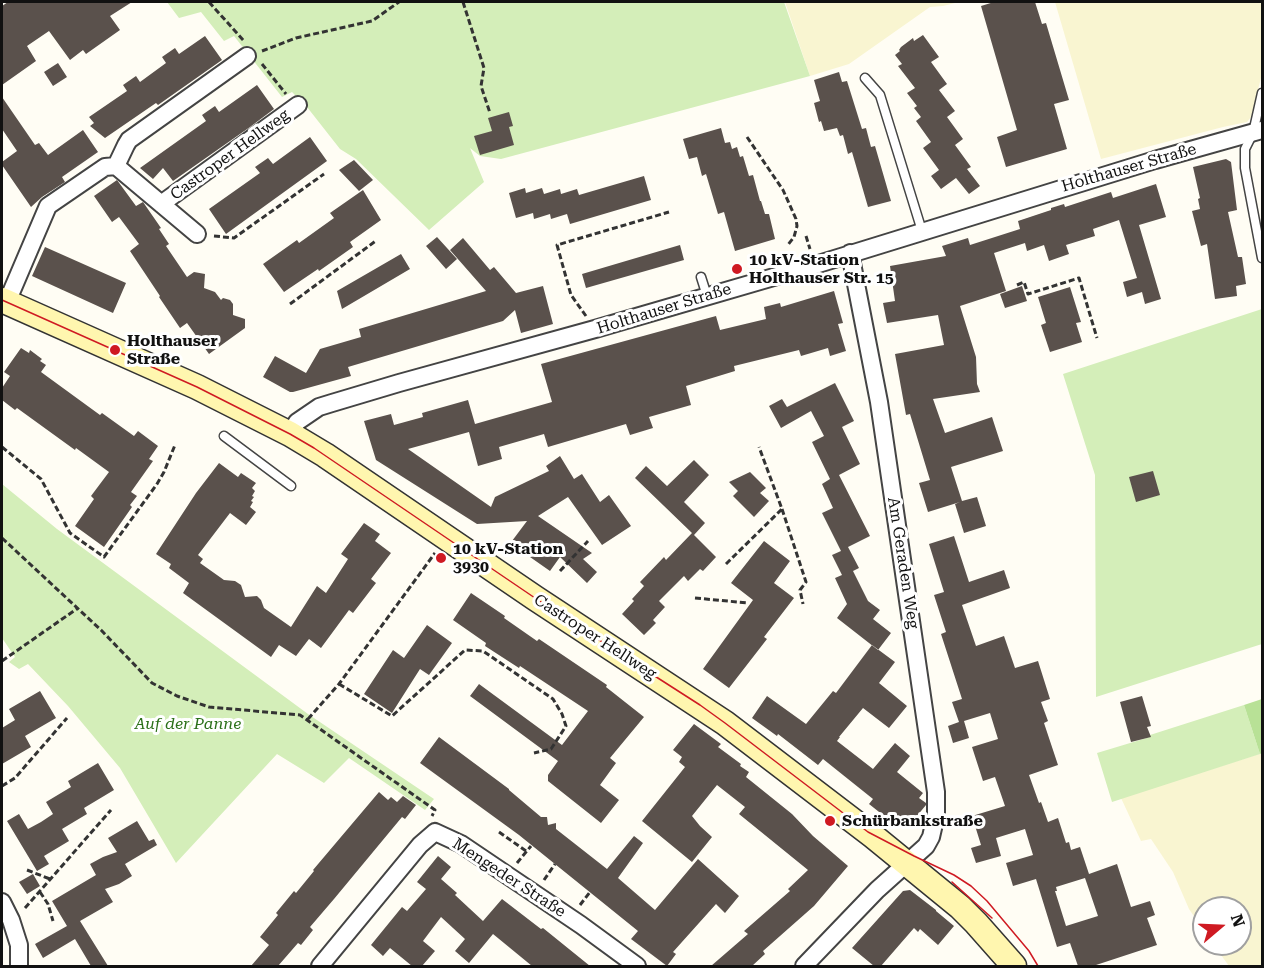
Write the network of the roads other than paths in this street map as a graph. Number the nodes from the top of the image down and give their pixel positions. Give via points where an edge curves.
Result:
1 (251, 55) road end
2 (865, 78) dead end
3 (1263, 93) edge
4 (298, 105) road end
5 (1258, 131) edge
6 (117, 166) junction
7 (161, 204) junction
8 (922, 231) junction
9 (197, 234) road end
10 (850, 253) junction
11 (1263, 258) edge
12 (701, 277) dead end
13 (708, 296) junction
14 (4, 301) edge
15 (290, 434) junction
16 (224, 436) dead end
17 (291, 486) dead end
18 (906, 863) junction
19 (2, 902) edge
20 (19, 966) edge
21 (320, 966) edge
22 (636, 966) edge
23 (804, 966) edge
24 (1014, 966) edge

1 - 6 street via 129,140
2 - 8 lane via 880,95
3 - 5 lane
4 - 7 street, Castroper Hellweg
5 - 8 street, Holthauser Straße
5 - 11 lane via 1245,149 1245,168
6 - 7 street, Castroper Hellweg
6 - 14 street, Castroper Hellweg via 105,167 48,206
7 - 9 street, Castroper Hellweg
8 - 10 street, Holthauser Straße
10 - 13 street, Holthauser Straße
10 - 18 street, Am Geraden Weg via 879,402 936,792 931,837
12 - 13 lane
13 - 15 street, Holthauser Straße via 319,407 297,422
14 - 15 main road, Castroper Hellweg via 197,387
15 - 18 main road, Castroper Hellweg via 725,723
16 - 17 lane
18 - 23 street
18 - 24 main road, Castroper Hellweg via 976,922
19 - 20 street via 20,945
21 - 22 street, Mengeder Straße via 435,832 461,844

